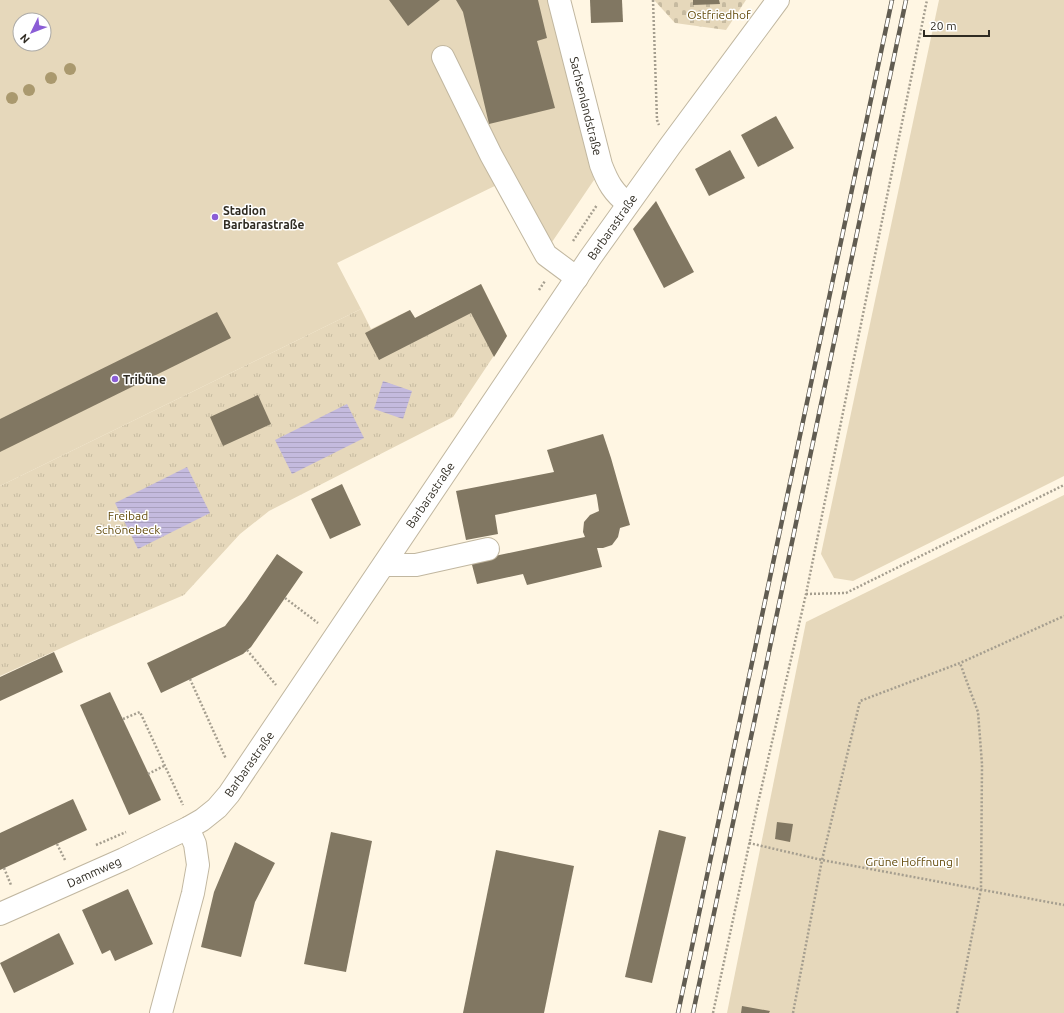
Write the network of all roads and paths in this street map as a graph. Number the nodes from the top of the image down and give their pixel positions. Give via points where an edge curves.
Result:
1 (559, 0) edge
2 (653, 0) edge
3 (778, 0) edge
4 (927, 0) edge
5 (443, 57) dead end
6 (670, 146) junction
7 (610, 187) junction
8 (628, 204) junction
9 (557, 263) junction
10 (577, 278) junction
11 (535, 297) dead end
12 (1064, 485) edge
13 (488, 549) dead end
14 (384, 565) junction
15 (806, 594) junction
16 (285, 598) dead end
17 (1064, 616) edge
18 (322, 617) dead end
19 (318, 623) junction
20 (314, 629) dead end
21 (247, 650) dead end
22 (960, 663) junction
23 (281, 679) dead end
24 (190, 680) dead end
25 (276, 685) junction
26 (272, 691) dead end
27 (123, 719) dead end
28 (229, 756) dead end
29 (226, 760) junction
30 (223, 765) dead end
31 (164, 766) junction
32 (148, 774) dead end
33 (187, 803) dead end
34 (183, 805) junction
35 (177, 808) dead end
36 (188, 828) junction
37 (131, 829) dead end
38 (750, 843) junction
39 (57, 844) dead end
40 (91, 847) dead end
41 (71, 857) dead end
42 (65, 860) junction
43 (822, 860) junction
44 (58, 863) dead end
45 (4, 868) dead end
46 (18, 881) dead end
47 (11, 884) junction
48 (5, 887) dead end
49 (981, 889) junction
50 (1064, 905) edge
51 (0, 914) edge
52 (161, 1013) edge
53 (713, 1013) edge
54 (793, 1013) edge
55 (958, 1013) edge

1 - 7 street, Sachsenlandstraße via 601,165
2 - 6 path via 657,120
3 - 6 street, Barbarastraße
4 - 15 path
5 - 9 street via 491,154 546,255
6 - 8 street, Barbarastraße
7 - 8 street, Sachsenlandstraße
7 - 9 path
8 - 10 street, Barbarastraße
9 - 10 street
9 - 11 path
10 - 14 street, Barbarastraße
12 - 15 path via 846,592
13 - 14 street via 416,565
14 - 36 street, Barbarastraße via 240,780 217,808
15 - 38 path
16 - 19 path
17 - 22 path
18 - 19 path
19 - 20 path
21 - 25 path
22 - 43 path via 860,701
22 - 49 path via 978,712 982,764
23 - 25 path
24 - 29 path
25 - 26 path
27 - 31 path via 140,712
28 - 29 path
29 - 30 path
31 - 32 path
31 - 34 path
33 - 34 path
34 - 35 path
36 - 51 street, Dammweg
36 - 52 street via 195,844 198,865
37 - 40 path
38 - 43 path
38 - 53 path
39 - 42 path
41 - 42 path
42 - 44 path
43 - 49 path
43 - 54 path
45 - 47 path
46 - 47 path
47 - 48 path
49 - 50 path
49 - 55 path

